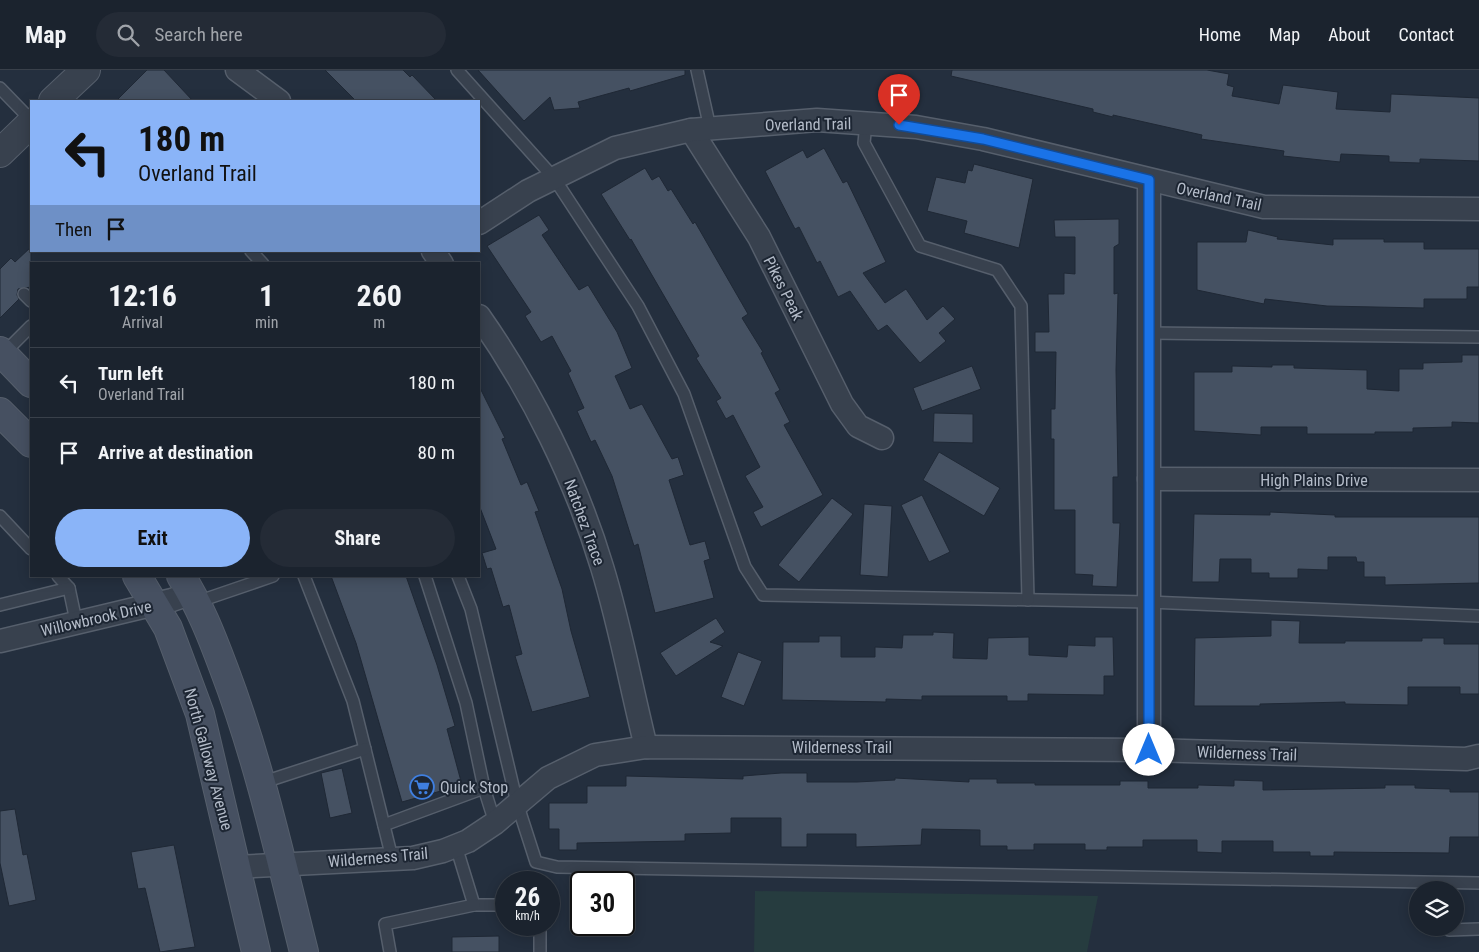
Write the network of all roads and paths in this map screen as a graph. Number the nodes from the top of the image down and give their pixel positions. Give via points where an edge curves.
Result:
1 (86, 70) edge
2 (237, 70) edge
3 (458, 70) edge
4 (697, 70) edge
5 (0, 88) edge
6 (57, 100) edge
7 (277, 100) edge
8 (30, 120) edge
9 (30, 122) edge
10 (866, 123) junction
11 (701, 129) junction
12 (0, 153) edge
13 (554, 178) junction
14 (1149, 180) junction
15 (1479, 209) edge
16 (480, 222) edge
17 (252, 252) edge
18 (261, 262) edge
19 (480, 317) edge
20 (30, 327) edge
21 (1149, 333) junction
22 (1479, 337) edge
23 (2, 353) edge
24 (29, 377) edge
25 (0, 412) edge
26 (882, 438) dead end
27 (30, 443) edge
28 (1149, 479) junction
29 (1479, 480) edge
30 (0, 516) edge
31 (30, 547) edge
32 (59, 577) edge
33 (138, 577) edge
34 (267, 577) edge
35 (304, 577) edge
36 (425, 577) edge
37 (458, 577) edge
38 (69, 588) junction
39 (190, 591) edge
40 (1028, 600) junction
41 (1149, 602) junction
42 (154, 604) junction
43 (0, 605) edge
44 (1479, 616) edge
45 (76, 621) junction
46 (0, 641) edge
47 (646, 747) junction
48 (364, 749) junction
49 (1149, 750) junction
50 (1479, 756) edge
51 (260, 783) junction
52 (484, 788) junction
53 (517, 803) junction
54 (495, 824) junction
55 (384, 825) junction
56 (456, 846) junction
57 (392, 858) junction
58 (282, 865) junction
59 (236, 867) junction
60 (1479, 883) edge
61 (495, 904) edge
62 (474, 905) junction
63 (1479, 929) edge
64 (1464, 930) edge
65 (540, 936) edge
66 (256, 952) edge
67 (304, 952) edge
68 (390, 952) edge
69 (540, 952) edge

1 - 6 street
2 - 7 street
3 - 13 lane
4 - 11 lane
5 - 8 lane
9 - 12 street
10 - 11 street, Overland Trail via 817,120
10 - 14 street, Overland Trail via 916,126 983,139
10 - 40 lane via 864,143 920,246 997,270 1021,306
11 - 13 street, Overland Trail via 615,148
11 - 26 street, Pikes Peak via 842,404 858,426
13 - 16 street, Overland Trail
13 - 40 lane via 638,306 684,394 745,567 763,595
14 - 15 street, Overland Trail via 1264,206
14 - 21 street
17 - 18 lane
19 - 47 street, Natchez Trace via 564,461 602,567
20 - 23 lane
21 - 22 lane
21 - 28 street
23 - 24 main road
25 - 27 main road
28 - 29 street, High Plains Drive
28 - 41 street
30 - 31 lane
32 - 38 lane
33 - 42 main road, North Galloway Avenue
34 - 39 lane
35 - 48 lane via 353,701
36 - 52 lane via 466,703
37 - 53 lane via 471,609
38 - 43 lane
38 - 45 lane
39 - 42 street, Willowbrook Drive
39 - 51 main road via 233,694
40 - 41 lane
41 - 44 lane
41 - 49 street
42 - 45 street, Willowbrook Drive
42 - 59 main road, North Galloway Avenue via 180,658 200,714
45 - 46 street, Willowbrook Drive
47 - 49 street, Wilderness Trail
47 - 53 street, Wilderness Trail via 595,754 548,778
48 - 51 lane
48 - 55 lane
49 - 50 street, Wilderness Trail via 1466,759
51 - 58 main road
52 - 54 lane
52 - 55 lane
53 - 54 street, Wilderness Trail
53 - 60 lane via 536,862 557,867
54 - 56 street, Wilderness Trail
55 - 57 lane
56 - 57 street, Wilderness Trail via 414,858
56 - 62 lane
57 - 58 street, Wilderness Trail
58 - 59 street, Wilderness Trail
58 - 67 main road
59 - 66 main road, North Galloway Avenue
61 - 62 lane
62 - 68 lane via 386,924
63 - 64 lane
65 - 69 lane

